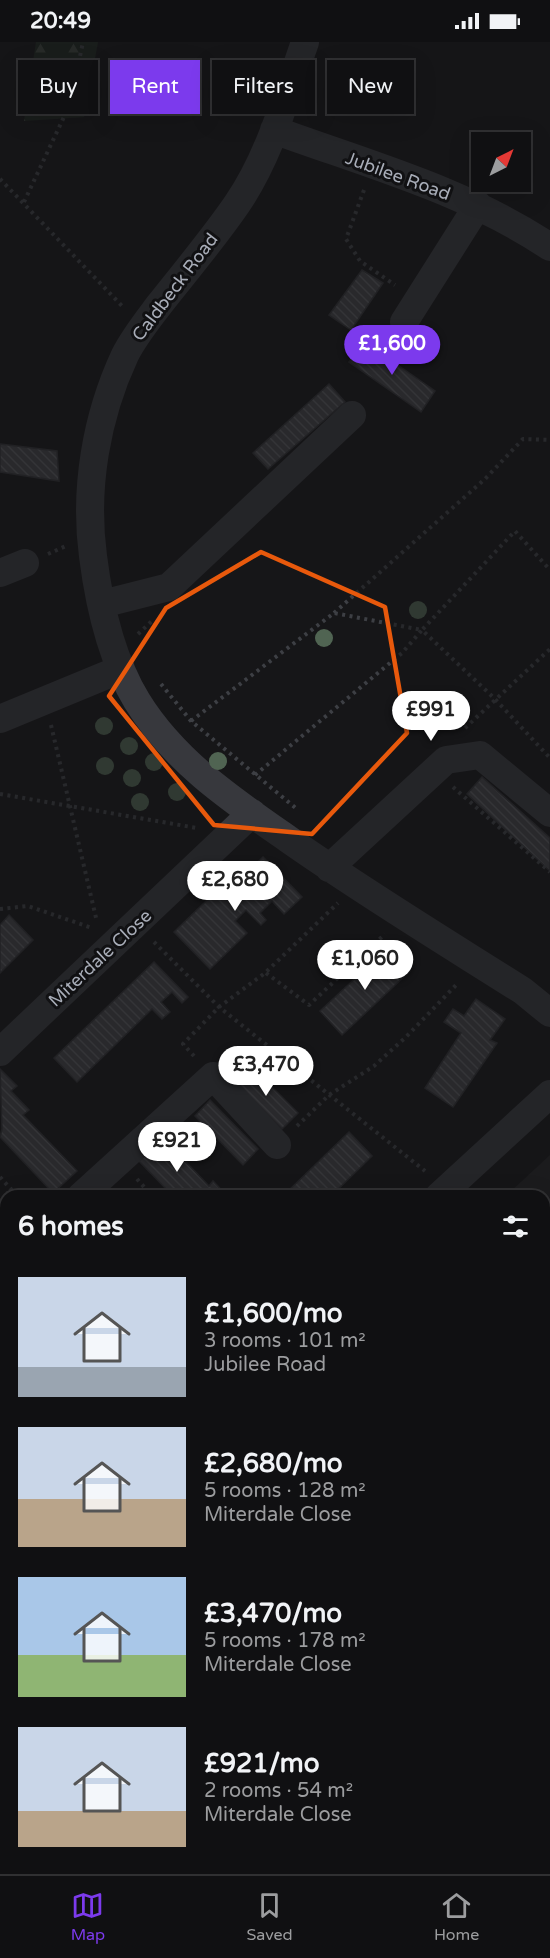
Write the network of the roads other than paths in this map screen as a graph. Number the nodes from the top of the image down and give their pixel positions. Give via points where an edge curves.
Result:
1 (305, 42) edge
2 (274, 130) junction
3 (478, 205) junction
4 (550, 247) edge
5 (411, 311) road end
6 (351, 415) dead end
7 (105, 615) junction
8 (121, 669) junction
9 (0, 719) edge
10 (252, 813) junction
11 (550, 813) edge
12 (329, 868) junction
13 (550, 1013) edge
14 (0, 1052) edge
15 (550, 1094) edge
16 (277, 1145) road end
17 (94, 1190) edge
18 (445, 1190) edge

1 - 2 street, Caldbeck Road
2 - 3 street, Jubilee Road
2 - 7 street, Caldbeck Road via 240,200 126,353 103,416 94,456 90,536
3 - 4 street, Jubilee Road
3 - 5 street
6 - 7 street via 169,586
7 - 8 street, Caldbeck Road
8 - 9 street
8 - 10 street, Caldbeck Road via 148,717 178,754
10 - 12 street, Caldbeck Road
10 - 14 street, Miterdale Close
11 - 12 street via 480,755 446,760
12 - 13 street, Caldbeck Road via 513,985
15 - 18 street
16 - 17 street via 213,1076

